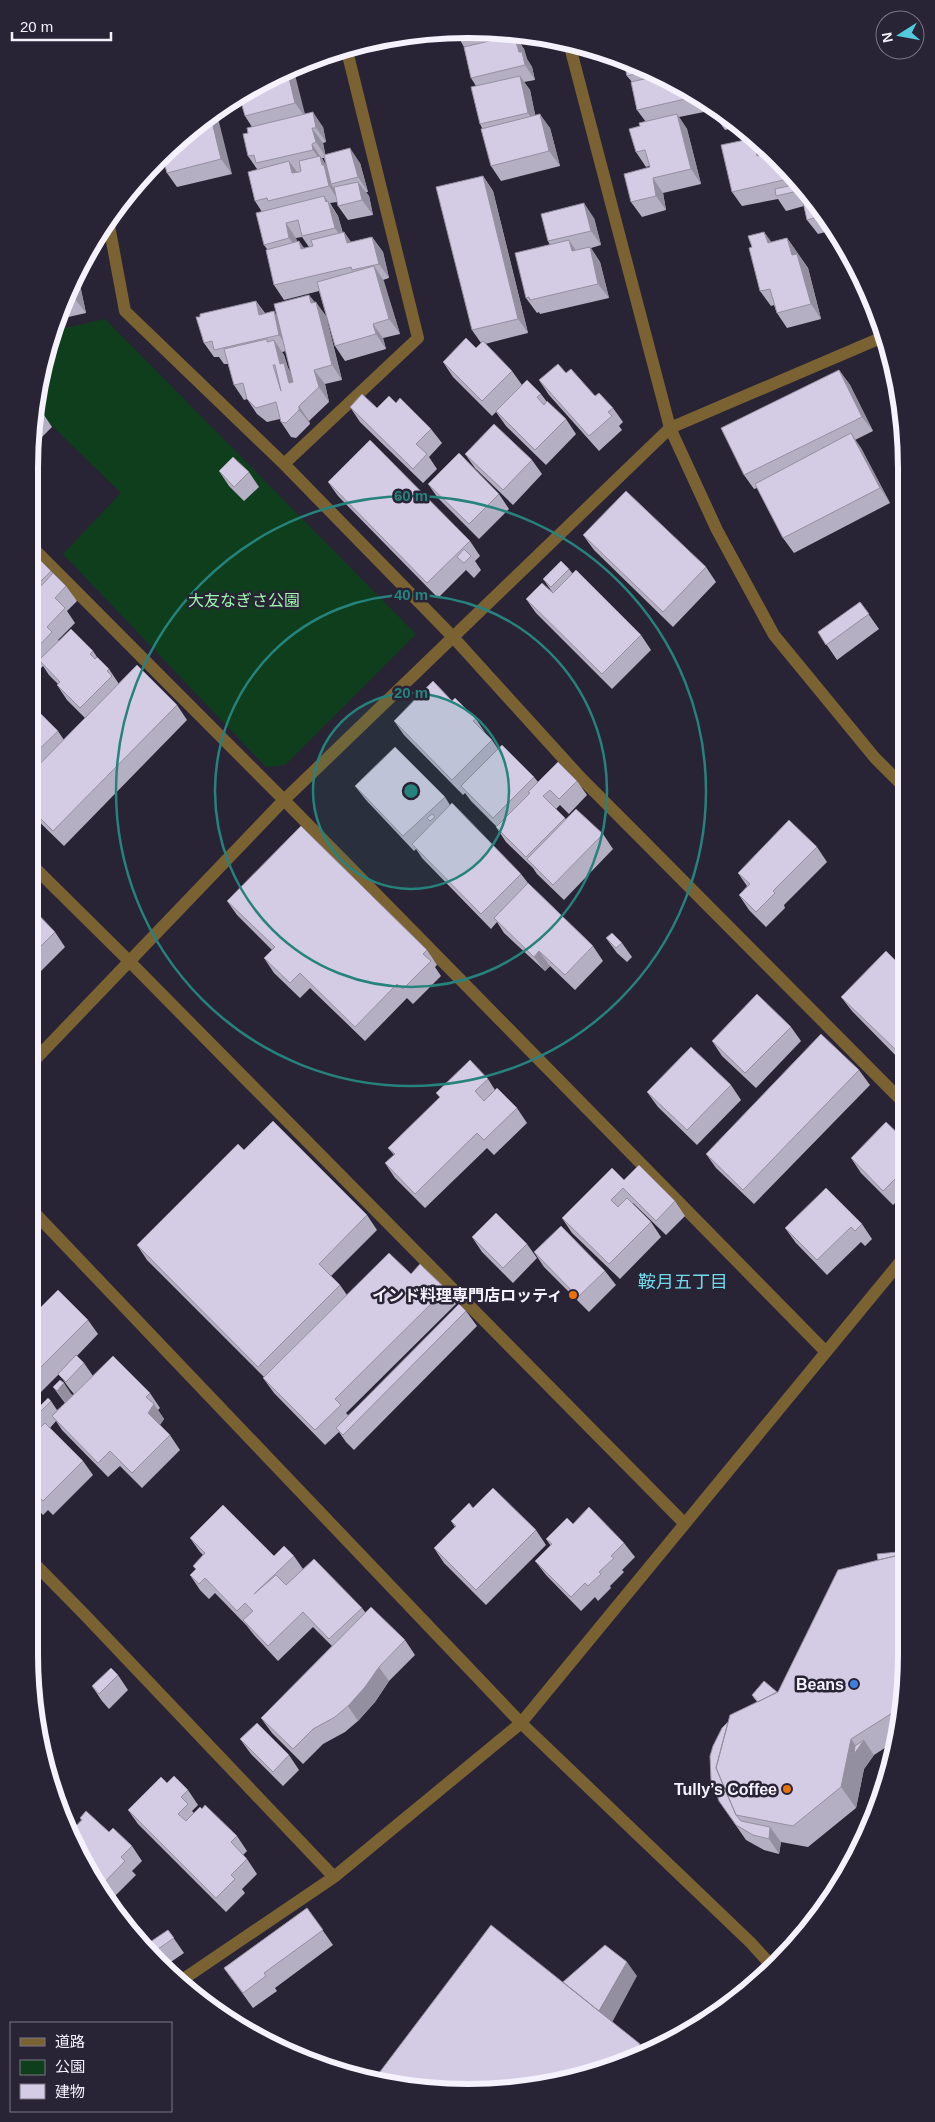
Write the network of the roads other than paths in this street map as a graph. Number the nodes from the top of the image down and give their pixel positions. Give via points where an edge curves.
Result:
1 (571, 50) edge
2 (348, 54) edge
3 (110, 229) edge
4 (878, 339) edge
5 (670, 428) junction
6 (284, 464) junction
7 (38, 553) edge
8 (453, 637) junction
9 (898, 781) edge
10 (284, 800) junction
11 (38, 871) edge
12 (129, 961) junction
13 (38, 1057) edge
14 (898, 1097) edge
15 (38, 1216) edge
16 (898, 1265) edge
17 (826, 1352) junction
18 (684, 1523) junction
19 (38, 1567) edge
20 (521, 1723) junction
21 (334, 1877) junction
22 (768, 1962) edge
23 (184, 1978) edge

1 - 5 street
2 - 6 street via 418,338
3 - 6 street via 126,311
4 - 5 street
5 - 8 street
5 - 9 street via 717,530 774,635 875,758
6 - 8 street
7 - 10 street
8 - 10 street
8 - 14 street via 580,777
10 - 12 street
10 - 17 street
11 - 12 street
12 - 13 street
12 - 18 street
15 - 20 street
16 - 17 street
17 - 18 street
18 - 20 street
19 - 21 street
20 - 21 street
20 - 22 street
21 - 23 street

